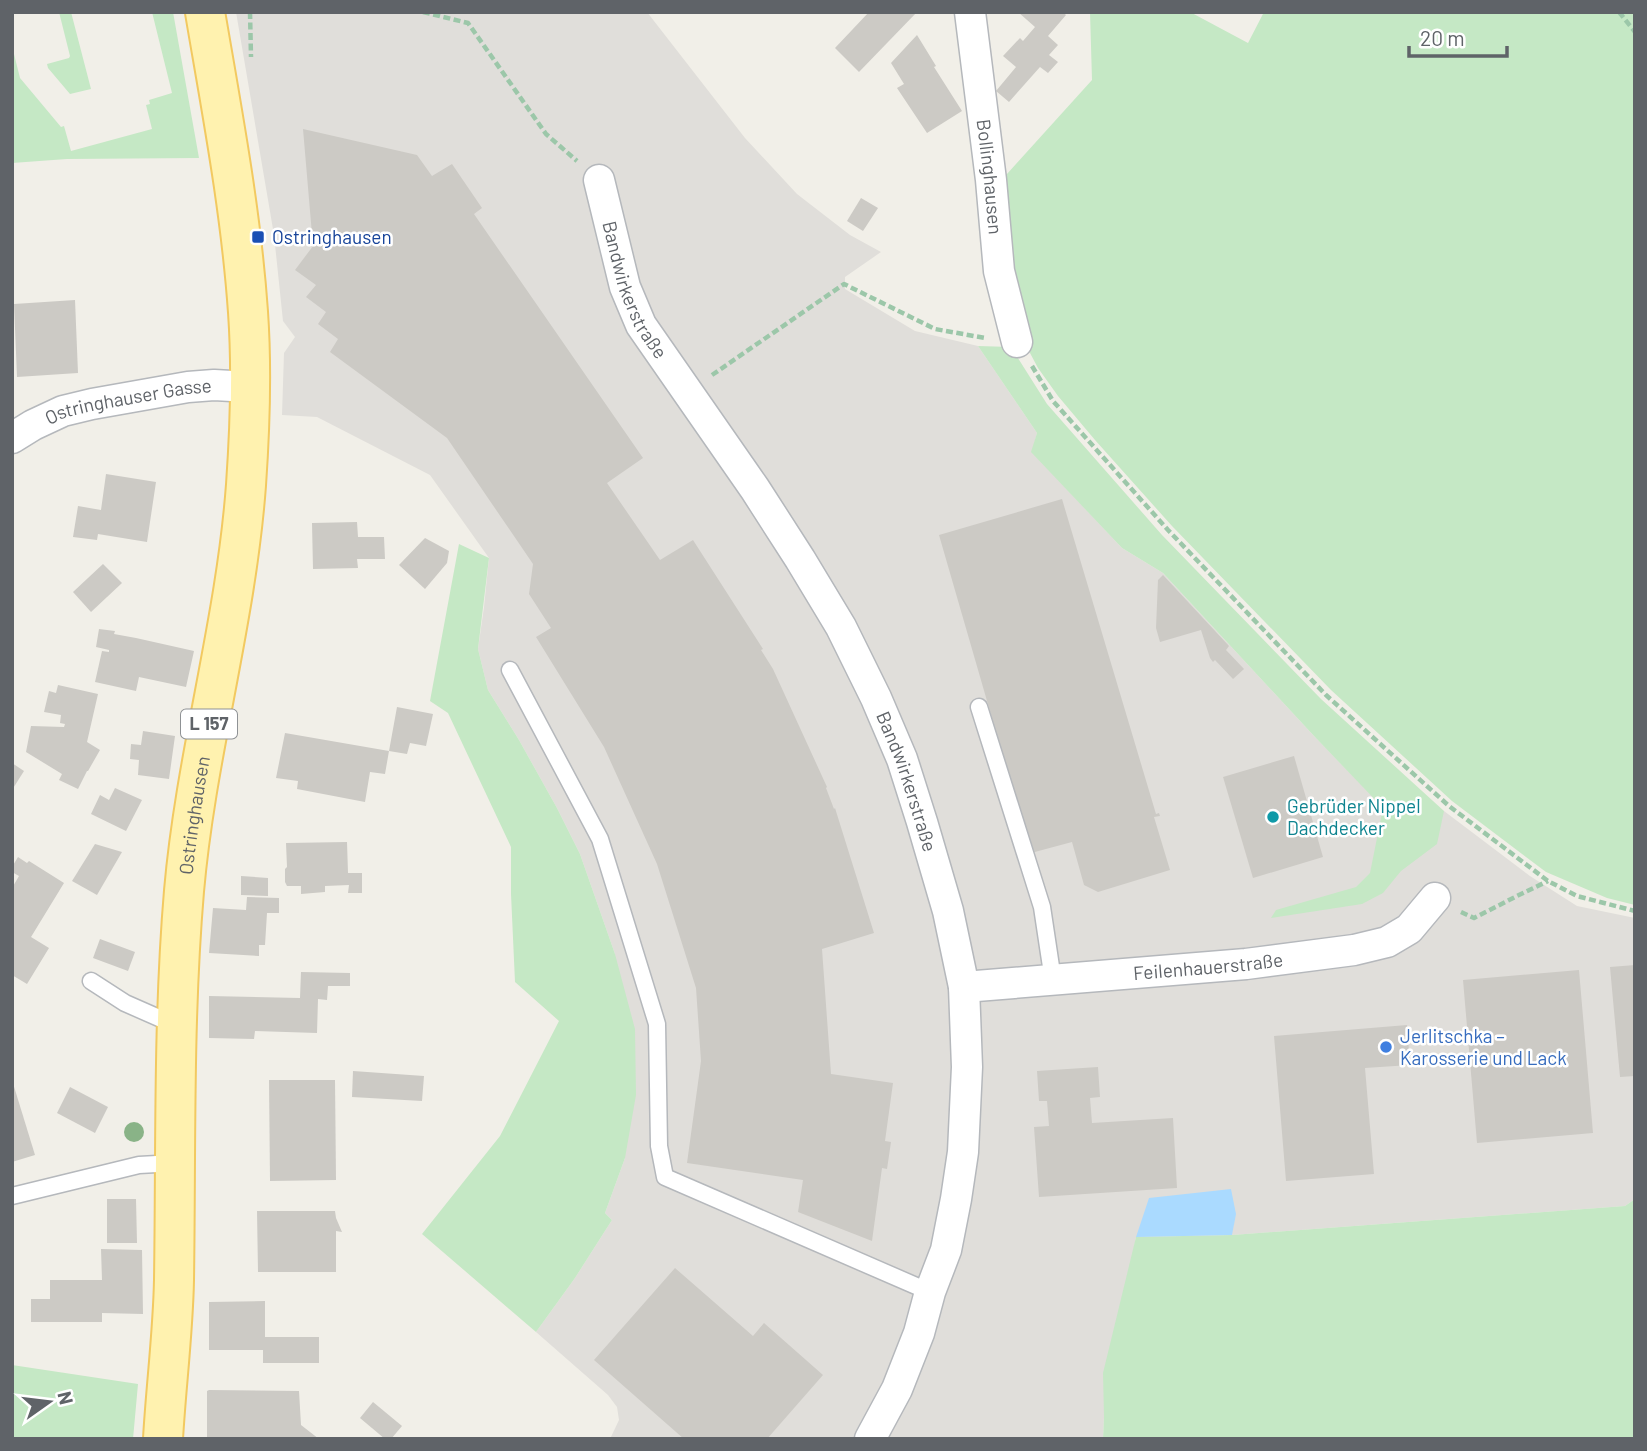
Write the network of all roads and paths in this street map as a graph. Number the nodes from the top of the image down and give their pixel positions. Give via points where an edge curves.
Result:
1 (205, 12) edge
2 (250, 12) edge
3 (423, 12) edge
4 (970, 12) edge
5 (1619, 12) edge
6 (1635, 32) edge
7 (251, 67) dead end
8 (598, 180) joint
9 (1017, 342) junction
10 (250, 387) junction
11 (688, 392) junction
12 (12, 438) edge
13 (509, 670) dead end
14 (979, 707) dead end
15 (1548, 881) junction
16 (1435, 898) joint
17 (1635, 911) edge
18 (1053, 980) junction
19 (91, 981) dead end
20 (964, 988) junction
21 (176, 1026) junction
22 (175, 1163) junction
23 (12, 1196) edge
24 (930, 1292) junction
25 (163, 1439) edge
26 (870, 1439) edge

1 - 10 main road, Ostringhausen / L 157 via 241,239
2 - 7 path
3 - 8 path via 468,23 546,134
4 - 9 street, Bollinghausen via 999,271
5 - 6 path
8 - 11 street, Bandwirkerstraße via 625,287 641,324
9 - 11 path via 935,329 844,284
9 - 15 path via 1053,401 1325,695 1449,806
10 - 12 street, Ostringhauser Gasse via 188,387 92,404 62,411
10 - 21 main road, Ostringhausen / L 157 via 240,545 191,833
11 - 20 street, Bandwirkerstraße via 800,559 876,698 922,822
13 - 24 lane via 600,839 629,931 657,1024 659,1146 665,1177
14 - 18 lane via 1042,906
15 - 16 path via 1474,918
15 - 17 path via 1577,896
16 - 18 street, Feilenhauerstraße via 1409,929 1387,942 1354,950
18 - 20 street, Feilenhauerstraße
19 - 21 lane via 125,1003
20 - 24 street, Bandwirkerstraße via 963,1152 946,1250
21 - 22 main road, Ostringhausen / L 157
22 - 23 lane via 139,1165
22 - 25 main road, Ostringhausen / L 157 via 174,1284
24 - 26 street, Bandwirkerstraße via 897,1389

